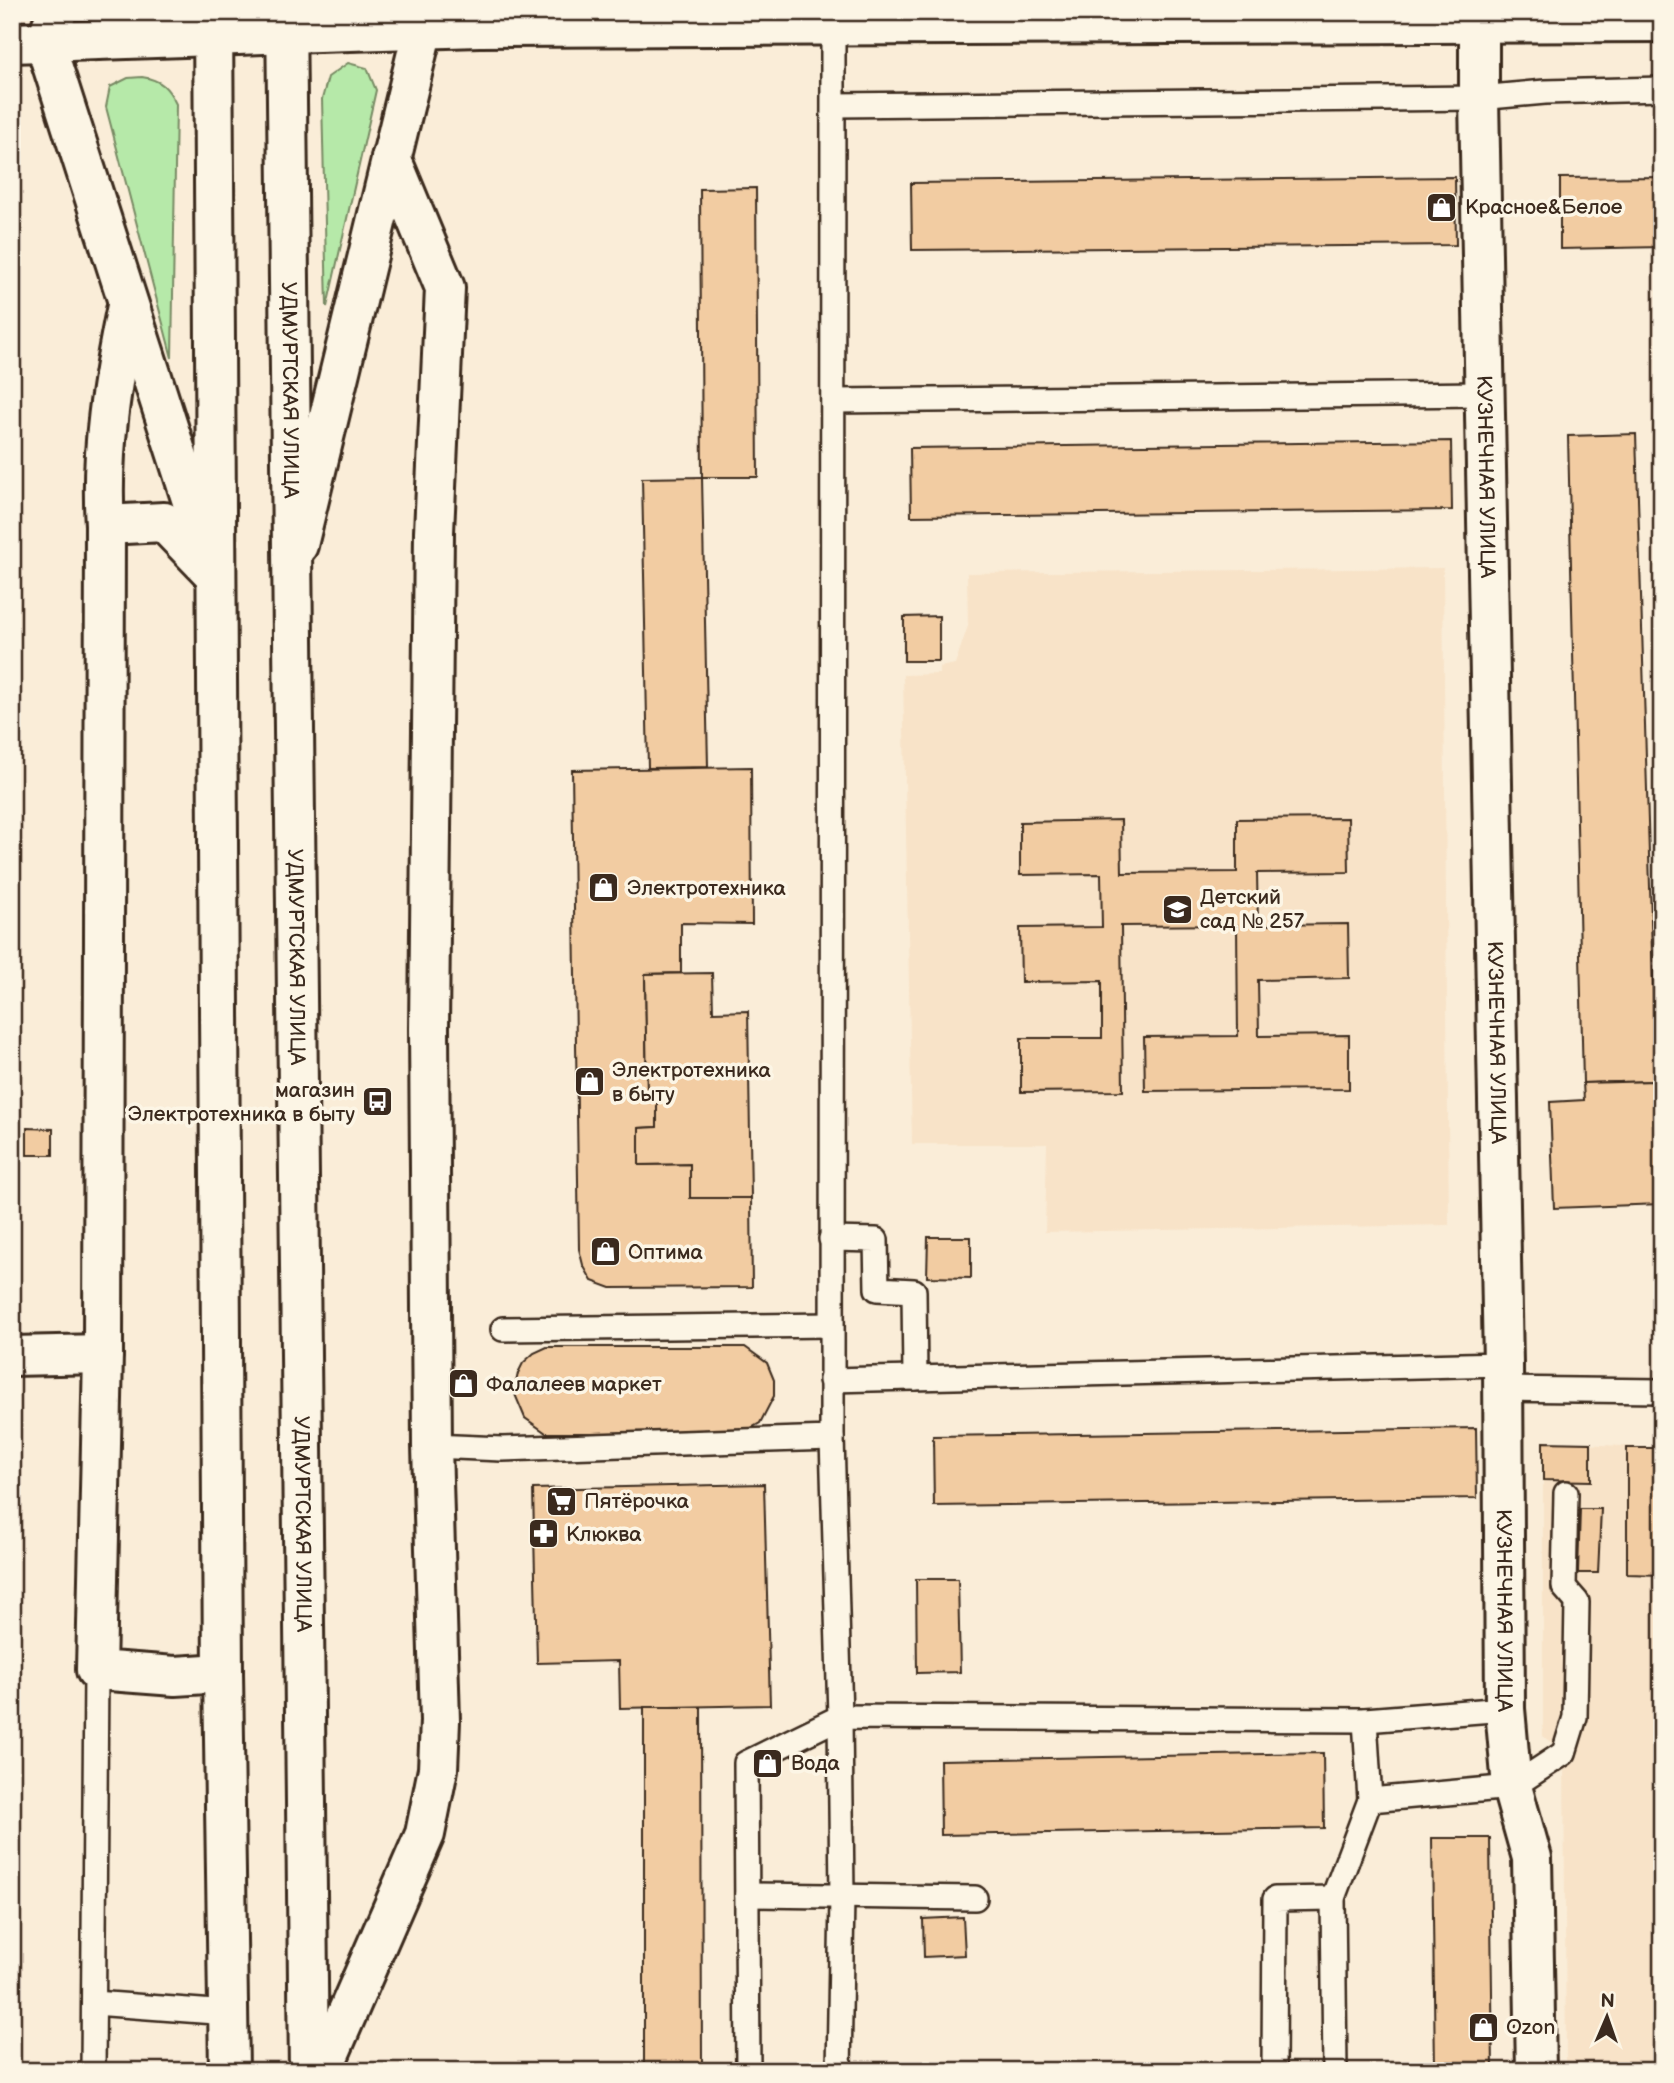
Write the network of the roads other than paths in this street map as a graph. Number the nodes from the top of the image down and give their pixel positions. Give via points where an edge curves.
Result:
1 (1482, 18) edge
2 (1409, 19) edge
3 (421, 20) edge
4 (600, 20) edge
5 (702, 20) edge
6 (1662, 22) edge
7 (286, 23) edge
8 (213, 24) edge
9 (833, 27) junction
10 (38, 33) edge
11 (1662, 89) edge
12 (1479, 98) junction
13 (835, 105) junction
14 (391, 158) junction
15 (127, 306) junction
16 (1482, 394) junction
17 (835, 401) junction
18 (105, 525) junction
19 (292, 570) junction
20 (216, 576) junction
21 (831, 1239) junction
22 (831, 1325) junction
23 (503, 1329) dead end
24 (103, 1354) junction
25 (12, 1356) edge
26 (1503, 1376) junction
27 (915, 1378) junction
28 (831, 1380) junction
29 (1662, 1391) edge
30 (832, 1438) junction
31 (432, 1446) junction
32 (1566, 1493) dead end
33 (96, 1670) junction
34 (223, 1673) junction
35 (1505, 1709) junction
36 (840, 1717) junction
37 (1365, 1720) junction
38 (1512, 1787) junction
39 (1370, 1800) junction
40 (747, 1895) junction
41 (842, 1897) junction
42 (975, 1898) dead end
43 (1333, 1898) junction
44 (94, 2003) junction
45 (228, 2013) junction
46 (93, 2071) edge
47 (229, 2071) edge
48 (309, 2071) edge
49 (322, 2071) edge
50 (748, 2071) edge
51 (839, 2071) edge
52 (1274, 2071) edge
53 (1335, 2071) edge
54 (1536, 2071) edge

1 - 2 street
1 - 6 street
1 - 12 street, КУЗНЕЧНАЯ УЛИЦА
2 - 9 street
3 - 4 street
3 - 7 street
3 - 14 street
4 - 5 street
5 - 9 street
7 - 8 street
7 - 19 street, УДМУРТСКАЯ УЛИЦА
8 - 10 street
8 - 20 street
9 - 13 lane
10 - 15 street
11 - 12 lane
12 - 13 lane
12 - 16 street, КУЗНЕЧНАЯ УЛИЦА
13 - 17 lane
14 - 19 street
14 - 31 street via 445,288 434,532 429,1029
15 - 18 street via 113,375 102,480
15 - 20 street
16 - 17 lane
16 - 26 street, КУЗНЕЧНАЯ УЛИЦА
17 - 21 lane
18 - 20 street via 164,522
18 - 24 street
19 - 48 street, УДМУРТСКАЯ УЛИЦА
20 - 34 street
21 - 22 lane
21 - 27 lane via 876,1240 877,1289 914,1291
22 - 23 lane
22 - 28 lane
24 - 25 street
24 - 33 street
26 - 27 lane
26 - 29 lane
26 - 35 street, КУЗНЕЧНАЯ УЛИЦА
27 - 28 lane
28 - 30 lane
30 - 31 lane
30 - 36 lane
31 - 49 street via 438,1769 425,1834
32 - 38 lane via 1564,1587 1577,1602 1575,1717 1564,1753
33 - 34 street via 175,1676
33 - 44 lane
34 - 45 street
35 - 37 lane
35 - 38 street, КУЗНЕЧНАЯ УЛИЦА
36 - 37 lane
36 - 40 lane via 746,1763
36 - 41 lane
37 - 39 lane
38 - 39 lane
38 - 54 street, КУЗНЕЧНАЯ УЛИЦА via 1532,1858
39 - 43 lane
40 - 41 lane
40 - 50 lane
41 - 42 lane
41 - 51 lane
43 - 52 lane via 1275,1899
43 - 53 lane
44 - 45 lane
44 - 46 lane
45 - 47 street

